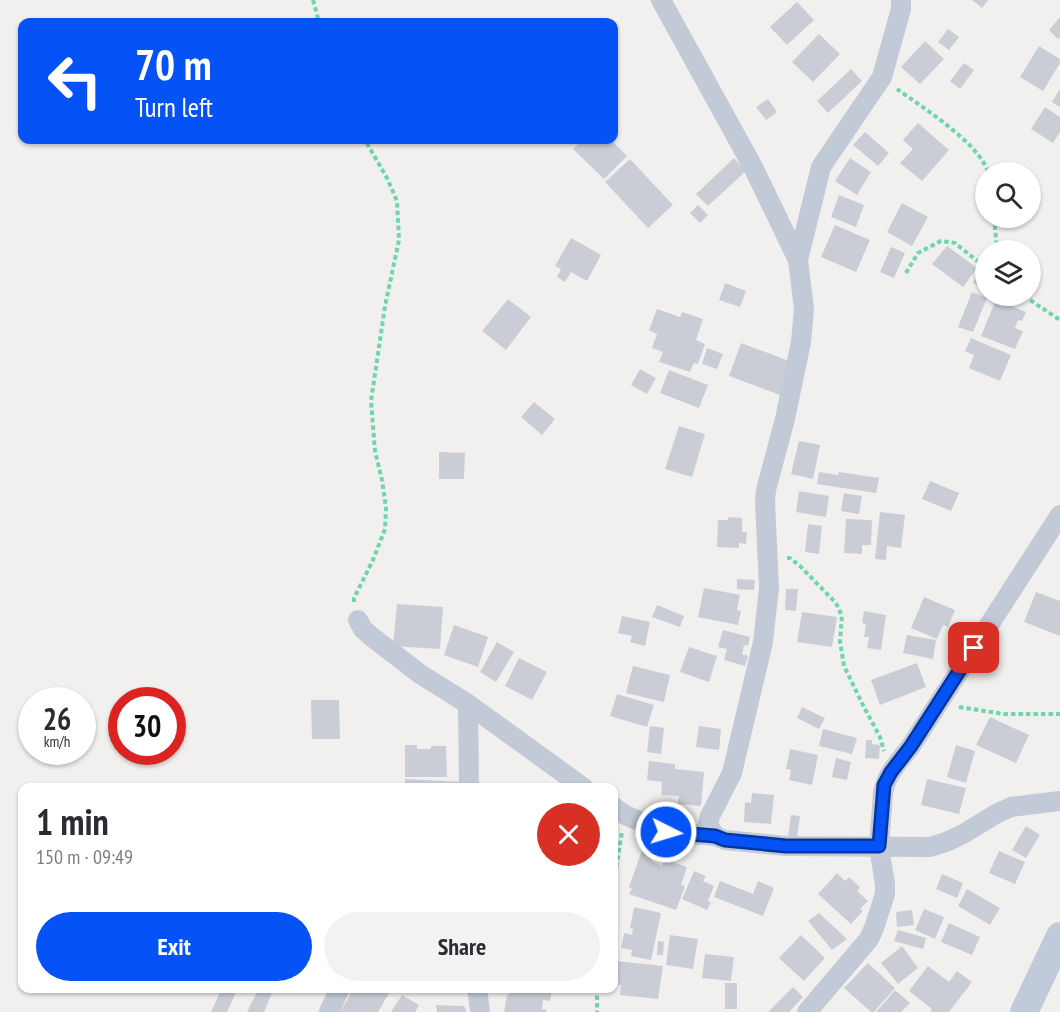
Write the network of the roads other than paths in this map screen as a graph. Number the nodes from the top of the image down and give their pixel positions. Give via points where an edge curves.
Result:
1 (661, 0) edge
2 (901, 0) edge
3 (798, 260) junction
4 (1060, 515) edge
5 (358, 620) road end
6 (468, 704) junction
7 (469, 783) edge
8 (577, 783) edge
9 (1060, 801) edge
10 (619, 811) edge
11 (715, 836) junction
12 (879, 846) junction
13 (1060, 936) edge
14 (338, 993) edge
15 (478, 993) edge
16 (329, 1012) edge
17 (480, 1012) edge
18 (807, 1012) edge
19 (1024, 1012) edge

1 - 3 street via 753,168
2 - 3 street via 882,77 821,167
3 - 11 street via 804,309 801,342 766,490 769,588 763,642 732,774 708,824
4 - 12 street via 891,772 884,785
5 - 6 street via 372,637 420,674
6 - 7 street
6 - 8 street
9 - 12 street via 1011,807 930,847
10 - 11 street via 666,832
11 - 12 street via 786,846
12 - 18 street via 885,894 874,928
13 - 19 main road
14 - 16 street
15 - 17 street

